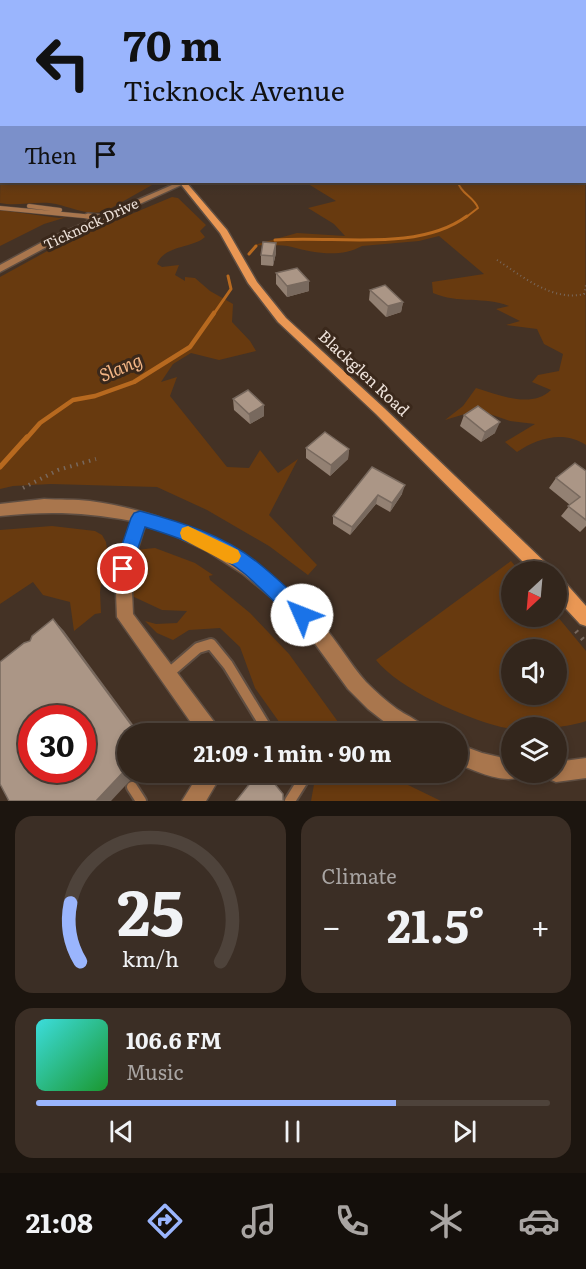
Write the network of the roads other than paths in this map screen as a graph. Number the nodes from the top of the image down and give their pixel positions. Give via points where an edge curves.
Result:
1 (181, 183) edge
2 (184, 183) edge
3 (3, 208) edge
4 (105, 218) junction
5 (0, 269) edge
6 (0, 510) edge
7 (140, 518) junction
8 (533, 561) edge
9 (567, 597) edge
10 (586, 618) edge
11 (169, 673) junction
12 (203, 723) edge
13 (262, 723) edge
14 (402, 723) edge
15 (468, 758) edge
16 (501, 767) edge
17 (586, 768) edge
18 (567, 771) edge
19 (205, 783) edge
20 (301, 783) edge
21 (132, 787) dead end
22 (141, 801) edge
23 (193, 801) edge
24 (290, 801) edge

1 - 4 street, Ticknock Drive
2 - 8 street, Blackglen Road via 224,231 253,284 282,320
3 - 4 lane
4 - 5 street, Ticknock Drive
6 - 7 street via 61,505 99,508
7 - 11 street via 123,569 125,617
7 - 14 street via 214,545 250,567 315,628 360,689
9 - 10 street
11 - 12 street
11 - 13 lane via 198,648 212,644 228,661
15 - 16 street
17 - 18 street
19 - 23 street
20 - 24 lane
21 - 22 lane

